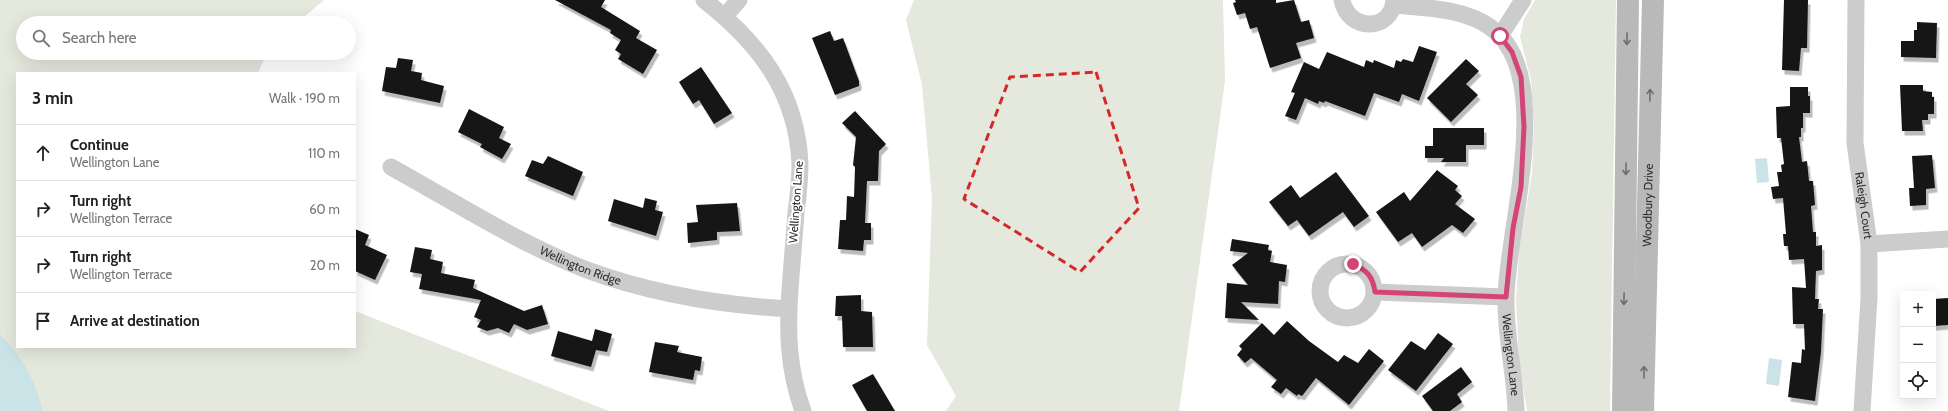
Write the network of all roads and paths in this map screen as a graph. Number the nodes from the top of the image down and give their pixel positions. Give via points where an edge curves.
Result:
1 (704, 0) edge
2 (739, 0) edge
3 (1342, 0) edge
4 (1523, 0) edge
5 (1628, 0) edge
6 (1653, 0) edge
7 (1856, 0) edge
8 (1394, 2) edge
9 (725, 16) junction
10 (1500, 36) junction
11 (391, 167) dead end
12 (1948, 239) edge
13 (1869, 244) junction
14 (1375, 292) dead end
15 (1506, 297) junction
16 (789, 309) junction
17 (804, 411) edge
18 (1516, 411) edge
19 (1623, 411) edge
20 (1643, 411) edge
21 (1862, 411) edge

1 - 9 street, Wellington Lane
2 - 9 street
3 - 8 street, Wellington Lane via 1348,14 1354,20 1370,24 1385,18
4 - 10 street
5 -> 19 main road, Woodbury Drive
20 -> 6 main road, Woodbury Drive
7 - 13 street, Raleigh Court via 1855,143
8 - 10 street, Wellington Lane via 1462,14 1490,27
9 - 16 street, Wellington Lane via 767,62 783,90 794,124 800,166
10 - 15 street, Wellington Lane via 1512,52 1521,77 1524,127 1521,187 1513,228
11 - 16 street, Wellington Ridge via 528,242 604,276 647,289 699,300
12 - 13 street
13 - 21 street, Raleigh Court via 1869,298
14 - 15 street
15 - 18 street, Wellington Lane
16 - 17 street, Wellington Lane via 790,361 795,387

